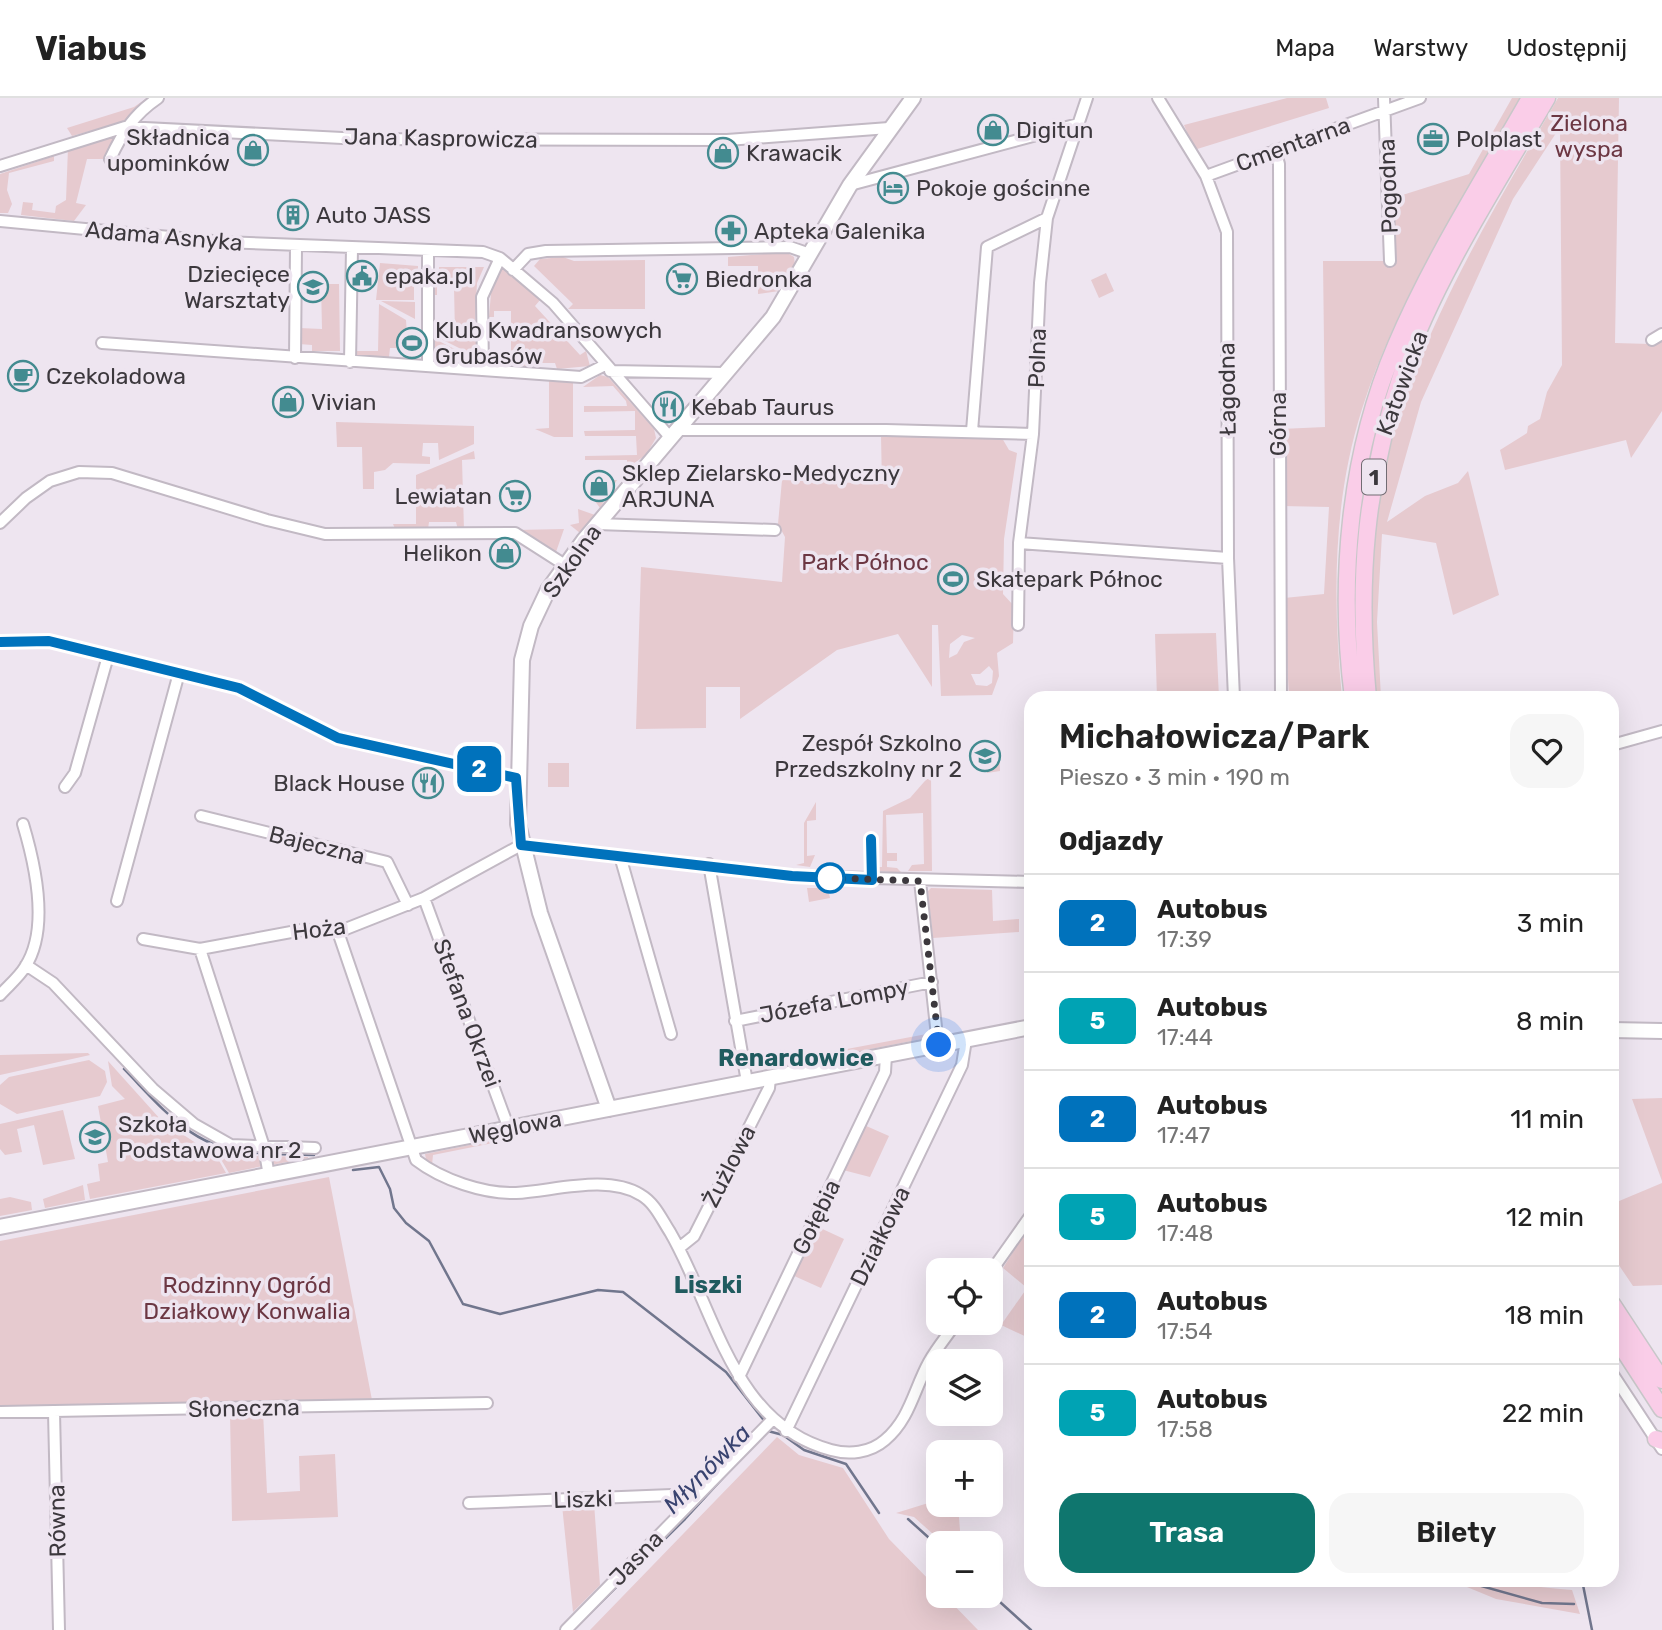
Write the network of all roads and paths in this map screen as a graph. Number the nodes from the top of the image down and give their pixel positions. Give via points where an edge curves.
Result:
1 (158, 98) edge
2 (913, 98) edge
3 (1087, 98) edge
4 (1158, 98) edge
5 (1384, 98) edge
6 (1420, 98) edge
7 (1530, 98) edge
8 (1547, 98) edge
9 (1386, 110) junction
10 (1077, 124) junction
11 (125, 127) junction
12 (889, 128) junction
13 (1275, 149) junction
14 (110, 159) dead end
15 (0, 166) edge
16 (1206, 176) junction
17 (850, 185) junction
18 (1047, 218) junction
19 (0, 221) edge
20 (296, 247) junction
21 (352, 249) junction
22 (428, 250) junction
23 (810, 254) junction
24 (500, 258) junction
25 (1390, 261) dead end
26 (513, 270) junction
27 (102, 342) dead end
28 (295, 358) junction
29 (350, 362) junction
30 (428, 366) junction
31 (607, 368) junction
32 (484, 370) junction
33 (725, 373) junction
34 (972, 431) junction
35 (672, 433) junction
36 (1033, 434) junction
37 (0, 523) edge
38 (597, 524) junction
39 (775, 530) dead end
40 (1019, 543) junction
41 (1228, 558) junction
42 (565, 565) junction
43 (1018, 625) dead end
44 (0, 642) edge
45 (108, 656) junction
46 (179, 673) junction
47 (1234, 691) edge
48 (1281, 691) edge
49 (1352, 691) edge
50 (1367, 691) edge
51 (1662, 731) edge
52 (1619, 743) edge
53 (516, 778) junction
54 (65, 787) dead end
55 (201, 816) dead end
56 (23, 824) dead end
57 (521, 845) junction
58 (620, 856) junction
59 (709, 864) junction
60 (920, 881) junction
61 (1024, 882) edge
62 (424, 898) junction
63 (117, 901) dead end
64 (408, 905) junction
65 (338, 932) junction
66 (143, 939) dead end
67 (200, 949) junction
68 (26, 965) junction
69 (932, 982) junction
70 (0, 995) edge
71 (735, 1021) junction
72 (1024, 1028) edge
73 (1619, 1030) edge
74 (1662, 1031) edge
75 (671, 1034) dead end
76 (966, 1040) junction
77 (939, 1045) junction
78 (886, 1055) junction
79 (770, 1078) junction
80 (747, 1082) junction
81 (609, 1109) junction
82 (509, 1129) junction
83 (264, 1147) junction
84 (315, 1148) dead end
85 (410, 1148) junction
86 (268, 1176) junction
87 (1024, 1224) edge
88 (0, 1227) edge
89 (679, 1248) junction
90 (1000, 1258) edge
91 (1619, 1315) edge
92 (948, 1335) edge
93 (1619, 1343) edge
94 (739, 1377) junction
95 (1662, 1380) edge
96 (1619, 1383) edge
97 (487, 1403) dead end
98 (1662, 1409) edge
99 (0, 1412) edge
100 (54, 1412) junction
101 (769, 1423) junction
102 (786, 1431) junction
103 (1660, 1443) edge
104 (697, 1494) junction
105 (469, 1503) dead end
106 (59, 1630) edge
107 (566, 1630) edge

1 - 11 street
2 - 12 street, Szkolna
3 - 10 street, Polna
4 - 16 street, Łagodna
5 - 9 street, Pogodna
6 - 9 street, Cmentarna
7 - 49 main road, Katowicka / 1 via 1412,310 1375,409 1355,496 1348,555 1346,612
8 - 50 main road, Katowicka / 1 via 1430,310 1404,367 1371,492 1361,581
9 - 13 street, Cmentarna
9 - 25 street, Pogodna
10 - 17 street
10 - 18 street, Polna
11 - 12 street, Jana Kasprowicza via 362,139 727,140
11 - 14 street
11 - 15 street, Jana Kasprowicza
12 - 17 street, Szkolna
13 - 16 street, Cmentarna
13 - 48 street, Górna via 1279,164
16 - 41 street, Łagodna via 1227,232
17 - 23 street, Szkolna
18 - 34 street via 987,247
18 - 36 street, Polna
19 - 20 street, Adama Asnyka
20 - 21 street, Adama Asnyka
20 - 28 street
21 - 22 street, Adama Asnyka
21 - 29 street
22 - 24 street, Adama Asnyka via 484,252
22 - 30 street
23 - 26 street via 790,247 546,251 528,254
23 - 33 street, Szkolna via 773,317
24 - 26 street
24 - 32 street via 482,297
26 - 31 street via 553,303
27 - 28 street
28 - 29 street
29 - 30 street
30 - 32 street
31 - 32 street via 581,377
31 - 33 street
31 - 35 street
33 - 35 street, Szkolna
34 - 35 street
34 - 36 street
35 - 38 street, Szkolna
36 - 40 street, Polna
37 - 42 street via 50,481 79,472 112,472 325,534 515,533
38 - 39 street
38 - 42 street, Szkolna
40 - 41 street
40 - 43 street, Polna
41 - 47 street, Łagodna
42 - 53 street, Szkolna via 531,626 522,660
44 - 45 street via 49,641
45 - 46 street
45 - 54 street via 75,772
46 - 53 street via 239,688 338,738
46 - 63 street
51 - 52 street
53 - 57 street, Szkolna
55 - 64 street, Bajeczna via 387,862
56 - 68 street via 34,860 38,900 36,934
57 - 58 street
57 - 62 street, Hoża
57 - 81 street, Szkolna
58 - 59 street
58 - 75 street
59 - 60 street via 792,876
59 - 71 street
60 - 61 street
60 - 69 street
62 - 64 street, Hoża
62 - 82 street, Stefana Okrzei
64 - 65 street, Hoża
65 - 67 street, Hoża via 302,930
65 - 85 street
66 - 67 street, Hoża
67 - 83 street
68 - 70 street
68 - 83 street via 53,983 153,1089 194,1124 231,1145
69 - 71 street, Józefa Lompy
69 - 77 street
71 - 80 street
72 - 76 street, Węglowa
73 - 74 street
76 - 77 street, Węglowa
76 - 102 street, Działkowa via 962,1065
77 - 78 street, Węglowa
78 - 79 street, Węglowa
78 - 94 street, Gołębia via 885,1072
79 - 80 street, Węglowa
79 - 89 street, Żużlowa via 694,1236
80 - 81 street, Węglowa
81 - 82 street, Węglowa
82 - 85 street, Węglowa
83 - 84 street
83 - 86 street
85 - 86 street, Węglowa
85 - 89 street via 426,1167 494,1191 583,1186 628,1189 652,1204
86 - 88 street, Węglowa
87 - 90 street
89 - 94 street via 709,1322
91 - 95 main road
92 - 102 street via 928,1363 911,1406 883,1443 847,1454 807,1444
93 - 98 main road
94 - 101 street
96 - 103 street
97 - 100 street, Słoneczna
99 - 100 street, Słoneczna
100 - 106 street, Równa
101 - 102 street
101 - 104 street, Jasna
104 - 105 street, Liszki
104 - 107 street, Jasna

